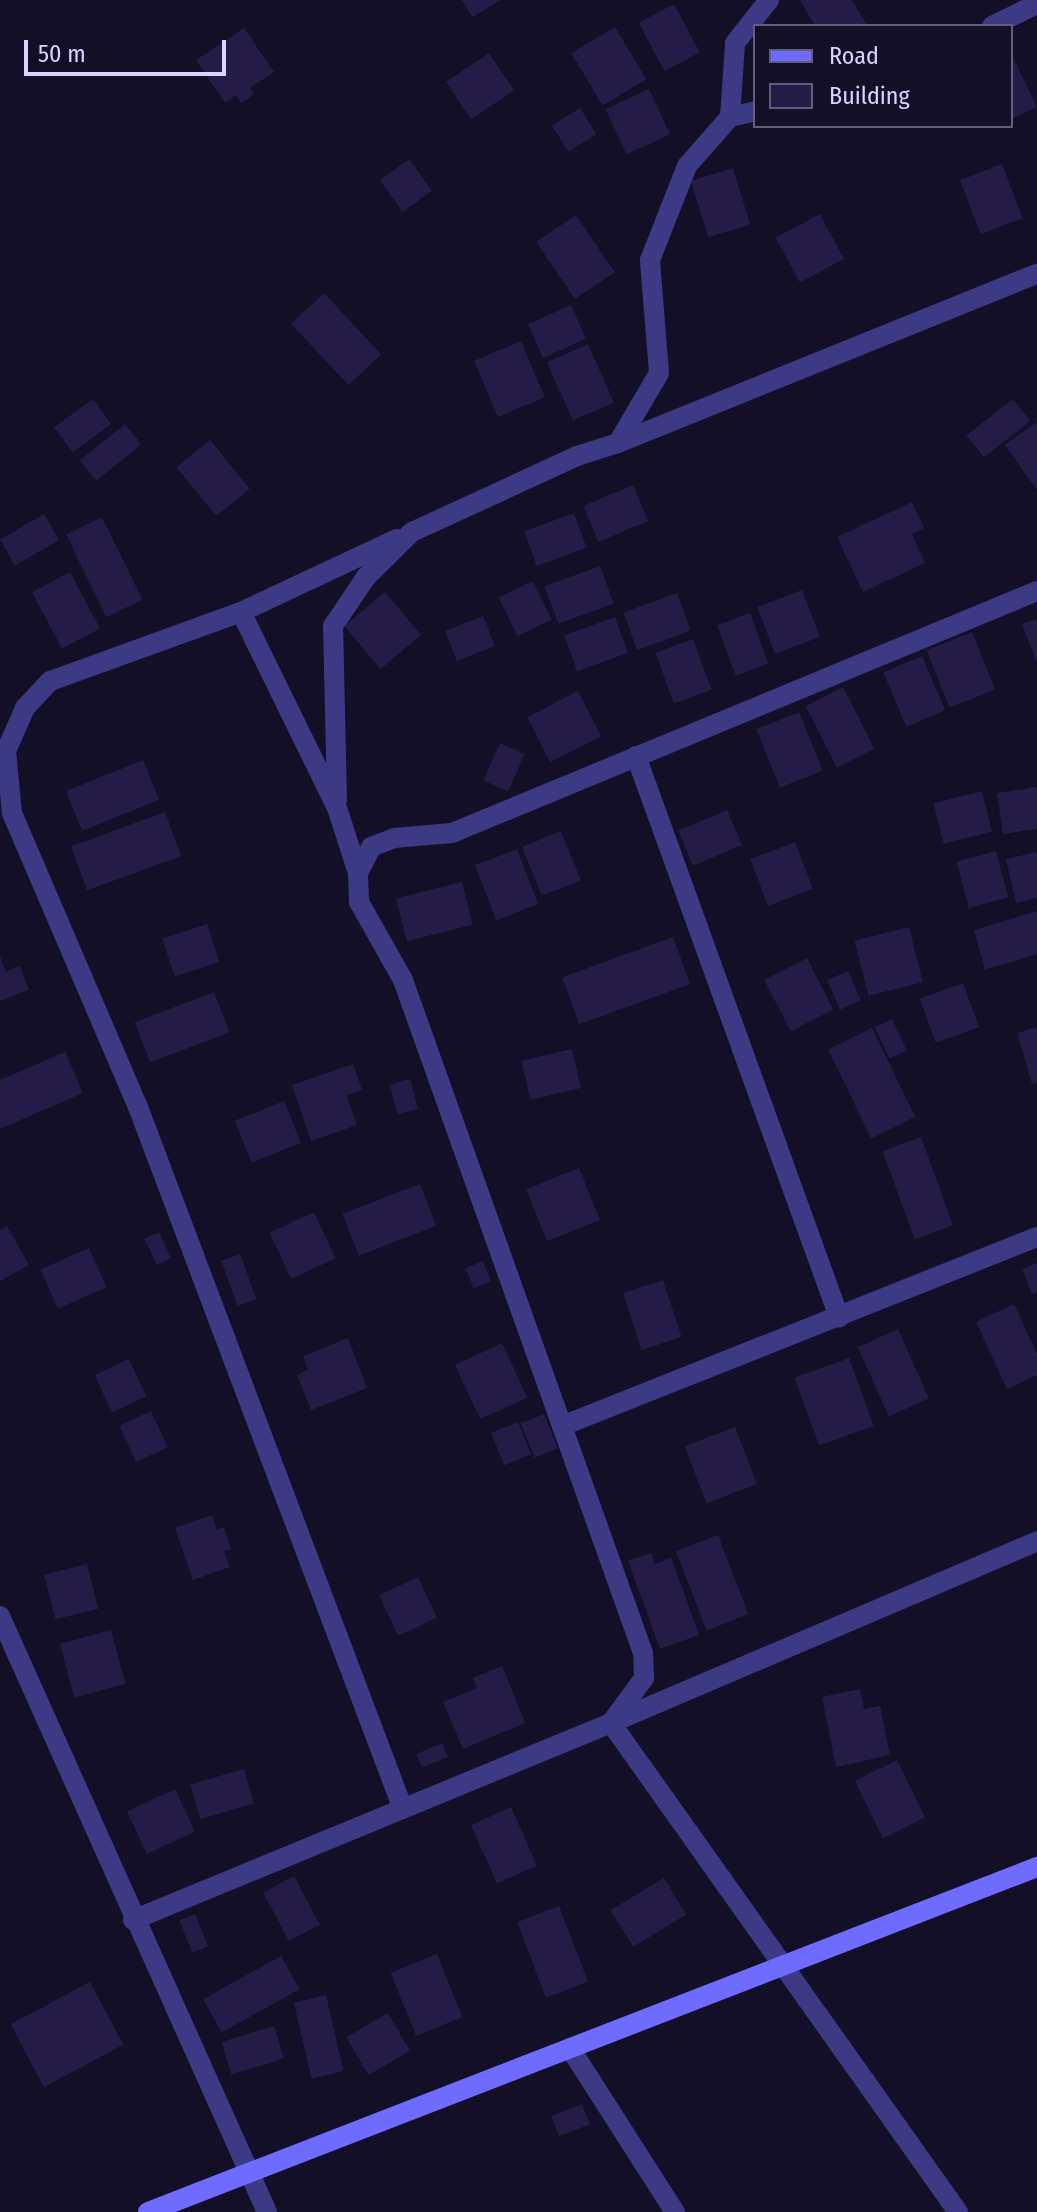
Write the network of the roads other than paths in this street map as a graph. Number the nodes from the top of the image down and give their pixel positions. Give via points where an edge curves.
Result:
1 (769, 0) edge
2 (1037, 4) edge
3 (996, 24) edge
4 (753, 111) edge
5 (730, 117) junction
6 (1037, 274) edge
7 (618, 443) junction
8 (412, 532) junction
9 (1037, 591) edge
10 (241, 612) junction
11 (636, 756) junction
12 (337, 808) junction
13 (358, 873) junction
14 (1037, 1237) edge
15 (839, 1317) junction
16 (562, 1426) junction
17 (1037, 1541) edge
18 (0, 1616) edge
19 (611, 1723) junction
20 (403, 1809) junction
21 (1037, 1867) edge
22 (133, 1920) junction
23 (782, 1968) junction
24 (570, 2048) junction
25 (248, 2170) junction
26 (148, 2212) edge
27 (267, 2212) edge
28 (675, 2212) edge
29 (958, 2212) edge

1 - 5 street via 735,43
2 - 3 street
4 - 5 street
5 - 7 street via 687,166 650,260 659,373
6 - 7 street
7 - 8 street via 577,456
8 - 10 street
8 - 12 street via 366,577 333,626
9 - 11 street
10 - 12 street
10 - 20 street via 50,681 25,708 6,751 12,813 138,1107
11 - 13 street via 452,833 394,838 371,847
11 - 15 street
12 - 13 street
13 - 16 street via 359,902 403,980
14 - 15 street
15 - 16 street
16 - 19 street via 643,1653 644,1678
17 - 19 street
18 - 22 street
19 - 20 street
19 - 23 street
20 - 22 street
21 - 23 street
22 - 25 street
23 - 24 street
23 - 29 street
24 - 25 street
24 - 28 street
25 - 26 street
25 - 27 street

